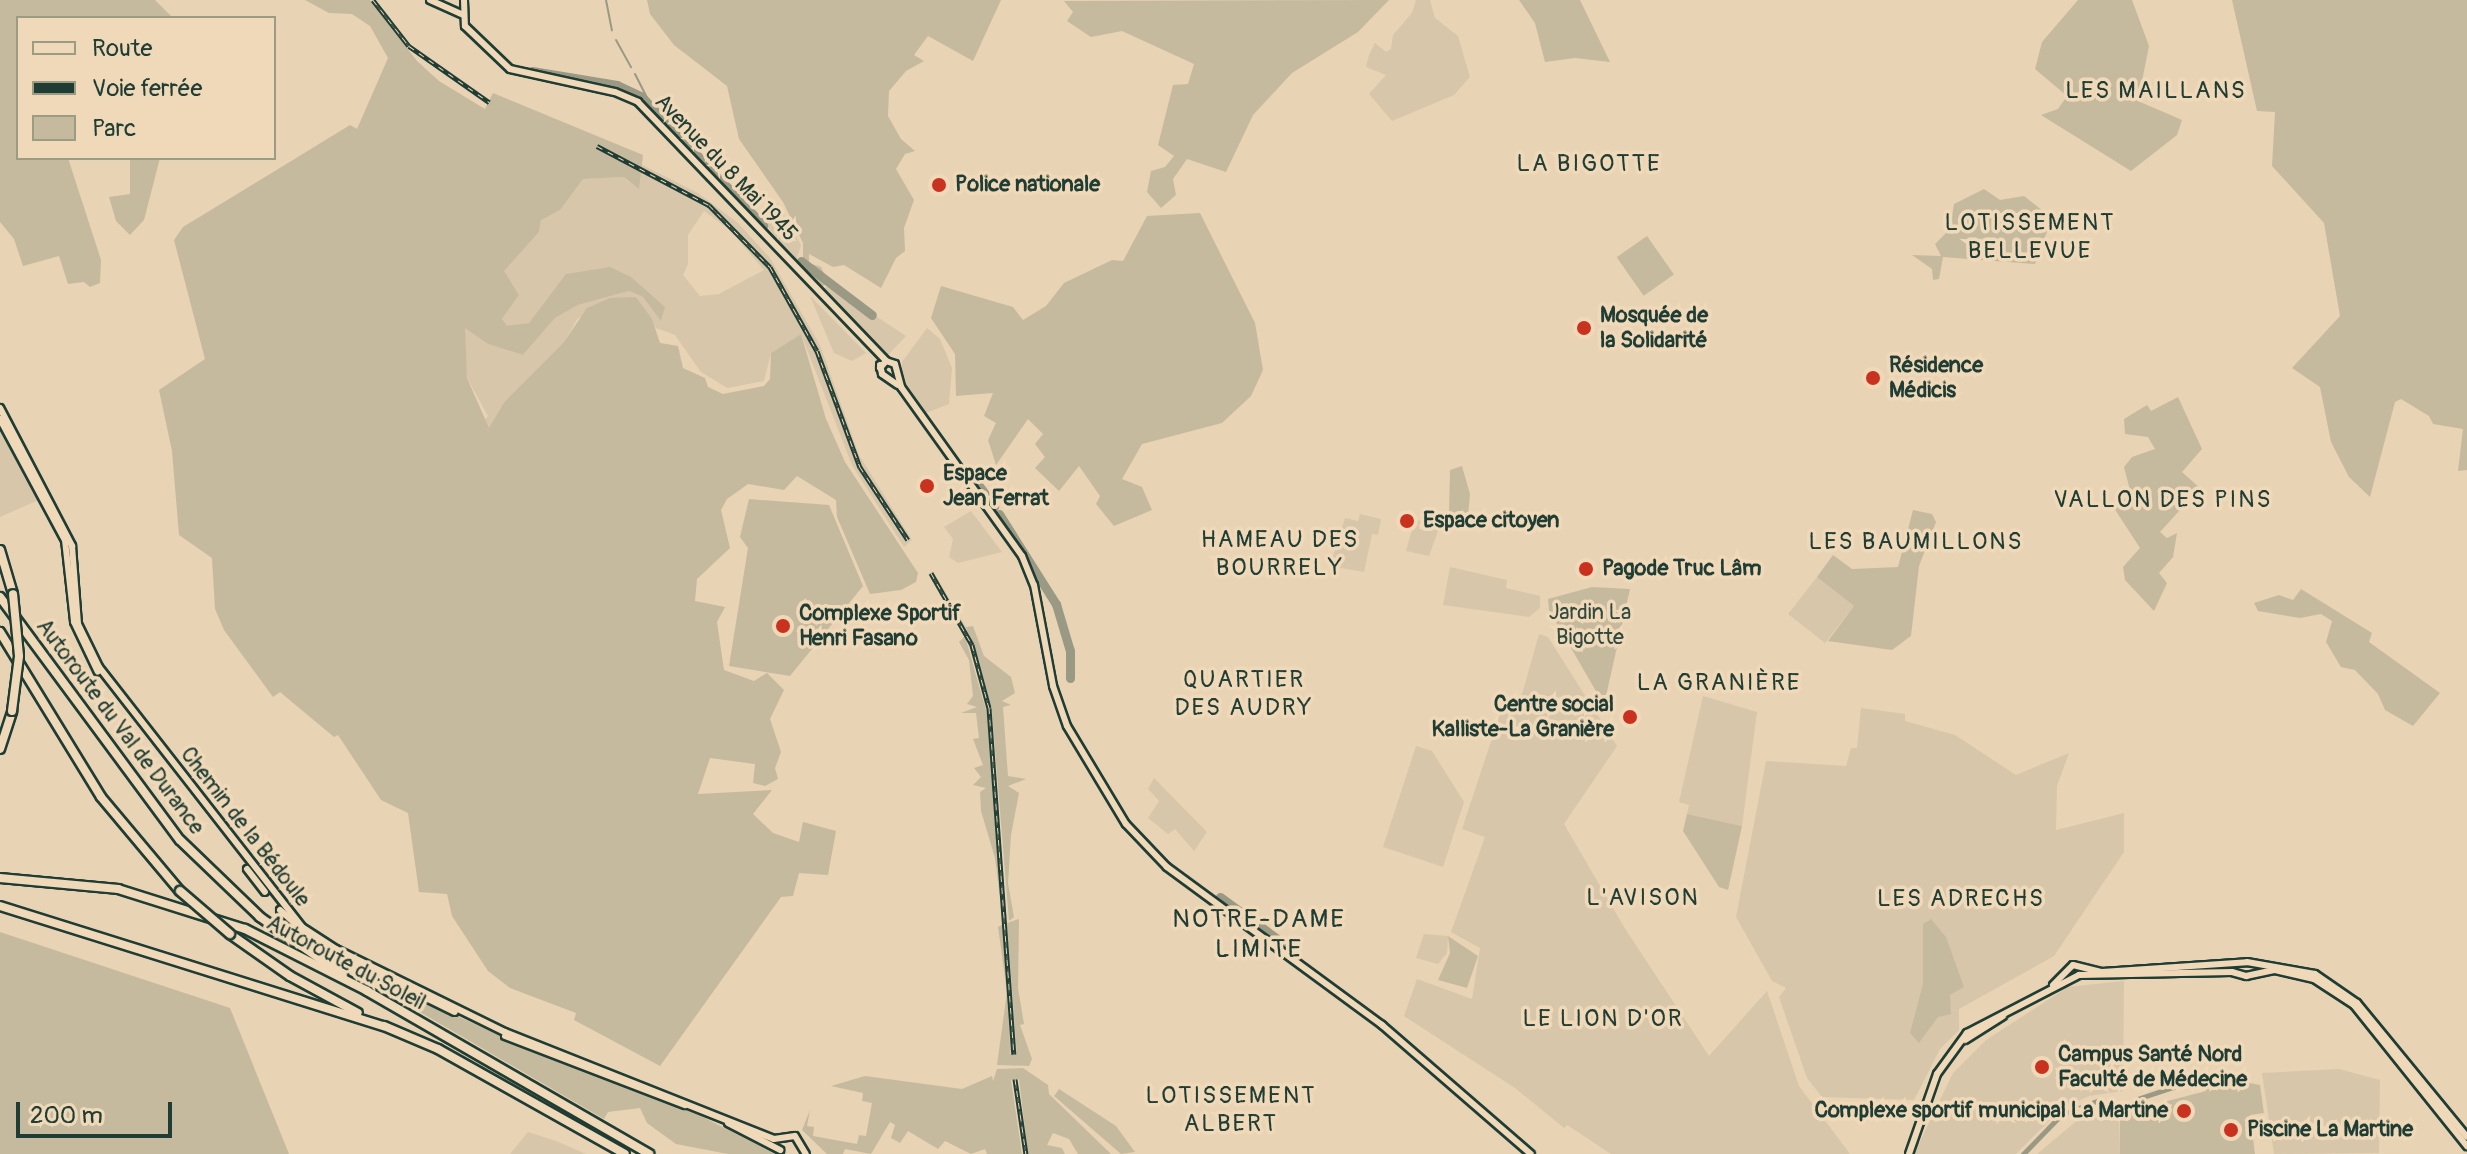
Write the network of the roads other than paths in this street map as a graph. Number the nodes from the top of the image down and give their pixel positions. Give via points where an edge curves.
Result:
1 (430, 0) edge
2 (464, 0) edge
3 (463, 15) junction
4 (874, 352) junction
5 (886, 361) junction
6 (880, 368) junction
7 (892, 376) junction
8 (0, 408) edge
9 (0, 419) edge
10 (0, 550) edge
11 (0, 597) edge
12 (0, 632) edge
13 (0, 749) edge
14 (0, 878) edge
15 (0, 906) edge
16 (2249, 962) junction
17 (2240, 969) junction
18 (2078, 971) junction
19 (2252, 974) junction
20 (2068, 976) junction
21 (367, 991) junction
22 (384, 1026) junction
23 (2467, 1137) edge
24 (783, 1140) junction
25 (2467, 1146) edge
26 (780, 1152) edge
27 (805, 1153) edge
28 (625, 1154) edge
29 (649, 1154) edge
30 (1531, 1154) edge
31 (1909, 1154) edge

1 - 3 street
2 - 3 street
3 - 4 street, Avenue du 8 Mai 1945 via 467,28 516,72 615,92 638,102
4 - 5 street, Avenue du 8 Mai 1945
4 - 6 street, Avenue du 8 Mai 1945
5 - 6 street
5 - 7 street, Avenue du 8 Mai 1945 via 896,365
6 - 7 street
7 - 30 street via 1022,556 1034,585 1059,705 1109,800 1167,867 1382,1025
8 - 24 street, Chemin de la Bédoule via 72,546 78,624 99,667 302,927 505,1032
9 - 26 street, Chemin de la Bédoule via 65,540 74,622 84,652 292,924 341,957 504,1036 692,1108
10 - 13 highway, bridge via 13,594 19,656 12,711
11 - 21 highway, Autoroute du Val de Durance via 187,847 260,917
12 - 22 highway, Autoroute du Val de Durance, bridge via 101,797 180,891 290,976
14 - 21 highway, Autoroute du Soleil via 90,885 173,903 245,929
15 - 22 highway, Autoroute du Soleil
16 - 17 street
16 - 19 street
16 - 23 street via 2301,969 2350,996
17 - 18 street
17 - 19 street
18 - 20 street
18 - 20 street via 2070,965
19 - 25 street via 2303,974 2346,998
20 - 31 street via 2025,1008 1960,1043 1932,1083
21 - 29 highway, Autoroute du Soleil
22 - 28 highway, Autoroute du Soleil via 438,1049
24 - 26 street
24 - 27 street, Chemin de la Bédoule via 800,1138

